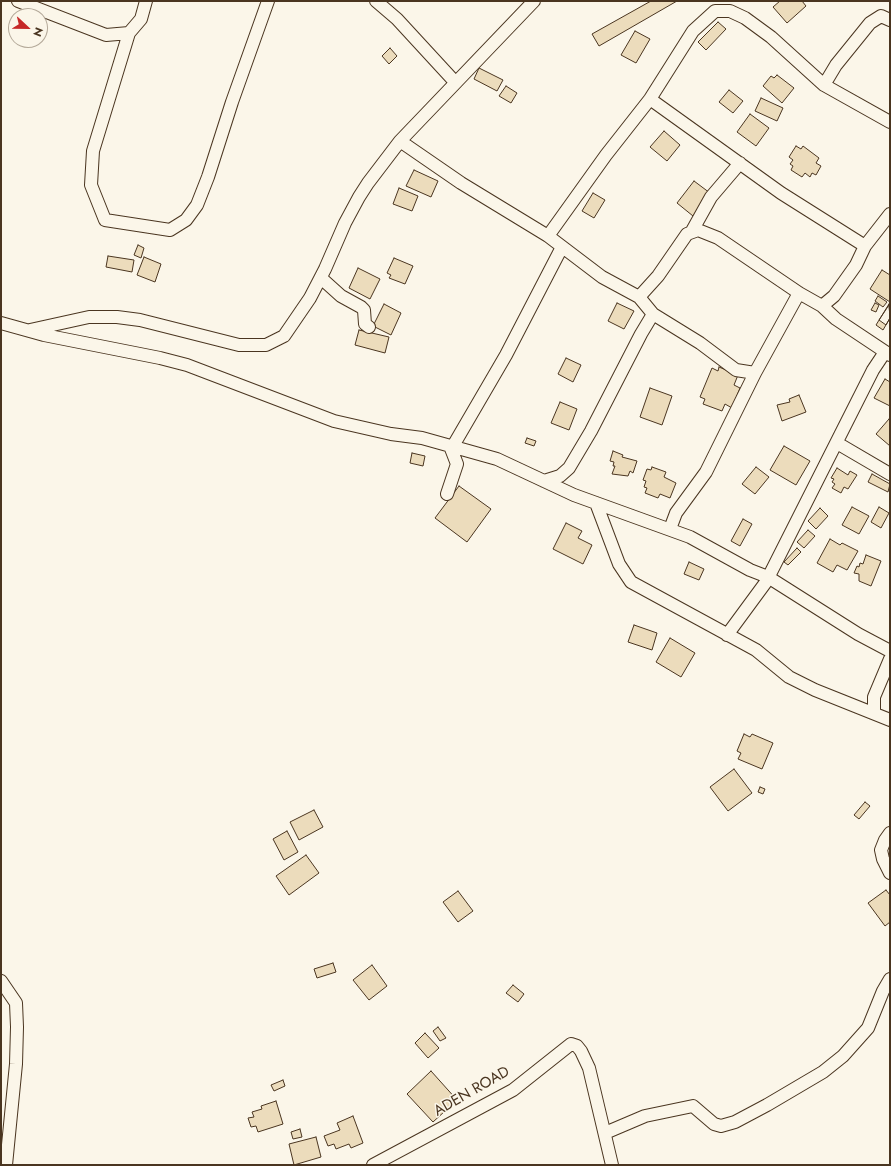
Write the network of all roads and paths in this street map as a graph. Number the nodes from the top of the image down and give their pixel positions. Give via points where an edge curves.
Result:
1 (18, 1) edge
2 (146, 1) edge
3 (268, 1) edge
4 (376, 1) edge
5 (533, 1) edge
6 (890, 20) edge
7 (129, 33) junction
8 (455, 82) junction
9 (824, 85) junction
10 (650, 99) junction
11 (890, 122) edge
12 (400, 141) junction
13 (740, 163) junction
14 (890, 214) edge
15 (692, 231) junction
16 (548, 236) junction
17 (865, 246) junction
18 (562, 247) junction
19 (321, 278) junction
20 (799, 293) junction
21 (639, 297) junction
22 (822, 306) junction
23 (653, 314) junction
24 (1, 323) edge
25 (369, 327) dead end
26 (28, 330) junction
27 (887, 354) edge
28 (755, 373) junction
29 (837, 443) junction
30 (451, 446) junction
31 (890, 474) edge
32 (544, 481) junction
33 (447, 494) dead end
34 (596, 503) junction
35 (670, 529) junction
36 (768, 577) junction
37 (727, 635) junction
38 (890, 651) edge
39 (890, 659) edge
40 (874, 713) junction
41 (890, 720) edge
42 (890, 833) edge
43 (890, 873) edge
44 (890, 979) edge
45 (1, 981) edge
46 (605, 1134) junction
47 (6, 1165) edge
48 (373, 1165) edge
49 (612, 1165) edge

1 - 7 street via 106,35
2 - 7 street via 141,20
3 - 7 street via 197,205 186,220 170,230 105,220 91,185 93,151
4 - 8 street via 397,19
5 - 8 street
6 - 9 street via 881,16 870,24 836,65
8 - 12 street
9 - 10 street via 771,37 745,18 730,11 715,11 693,31
9 - 11 street
10 - 13 street
10 - 16 street
12 - 16 street via 461,183
12 - 19 street via 359,197
13 - 15 street via 711,198
13 - 17 street via 781,193
14 - 17 street
15 - 20 street via 698,230 718,238
15 - 21 street via 687,234 658,276
16 - 18 street
17 - 22 street via 856,265 834,296
18 - 21 street via 602,277
18 - 30 street via 506,354
19 - 25 street via 341,296 364,310 365,324
19 - 26 street via 284,336 266,345 239,345 140,320 117,317 88,317
20 - 22 street
20 - 28 street
21 - 23 street
22 - 27 street via 836,319
23 - 28 street via 700,343 736,370
23 - 32 street via 569,468 560,476
24 - 26 street
26 - 30 street via 187,365 334,421
27 - 29 street via 873,370
28 - 35 street via 706,472 676,513
29 - 31 street
29 - 36 street
30 - 32 street via 497,459
30 - 33 street via 456,464
32 - 34 street
34 - 35 street
34 - 37 street via 619,564 631,582
35 - 36 street
36 - 37 street
36 - 38 street via 858,634
37 - 40 street via 756,650 789,677
39 - 40 street via 874,696
40 - 41 street
42 - 43 street via 881,850
44 - 46 street via 868,1028 843,1056 823,1072 735,1122 721,1126 714,1124 693,1106 645,1116
45 - 47 street via 16,1003 17,1027
46 - 48 street, ADEN ROAD via 589,1068 581,1051 571,1044 513,1090
46 - 49 street, ADEN ROAD

